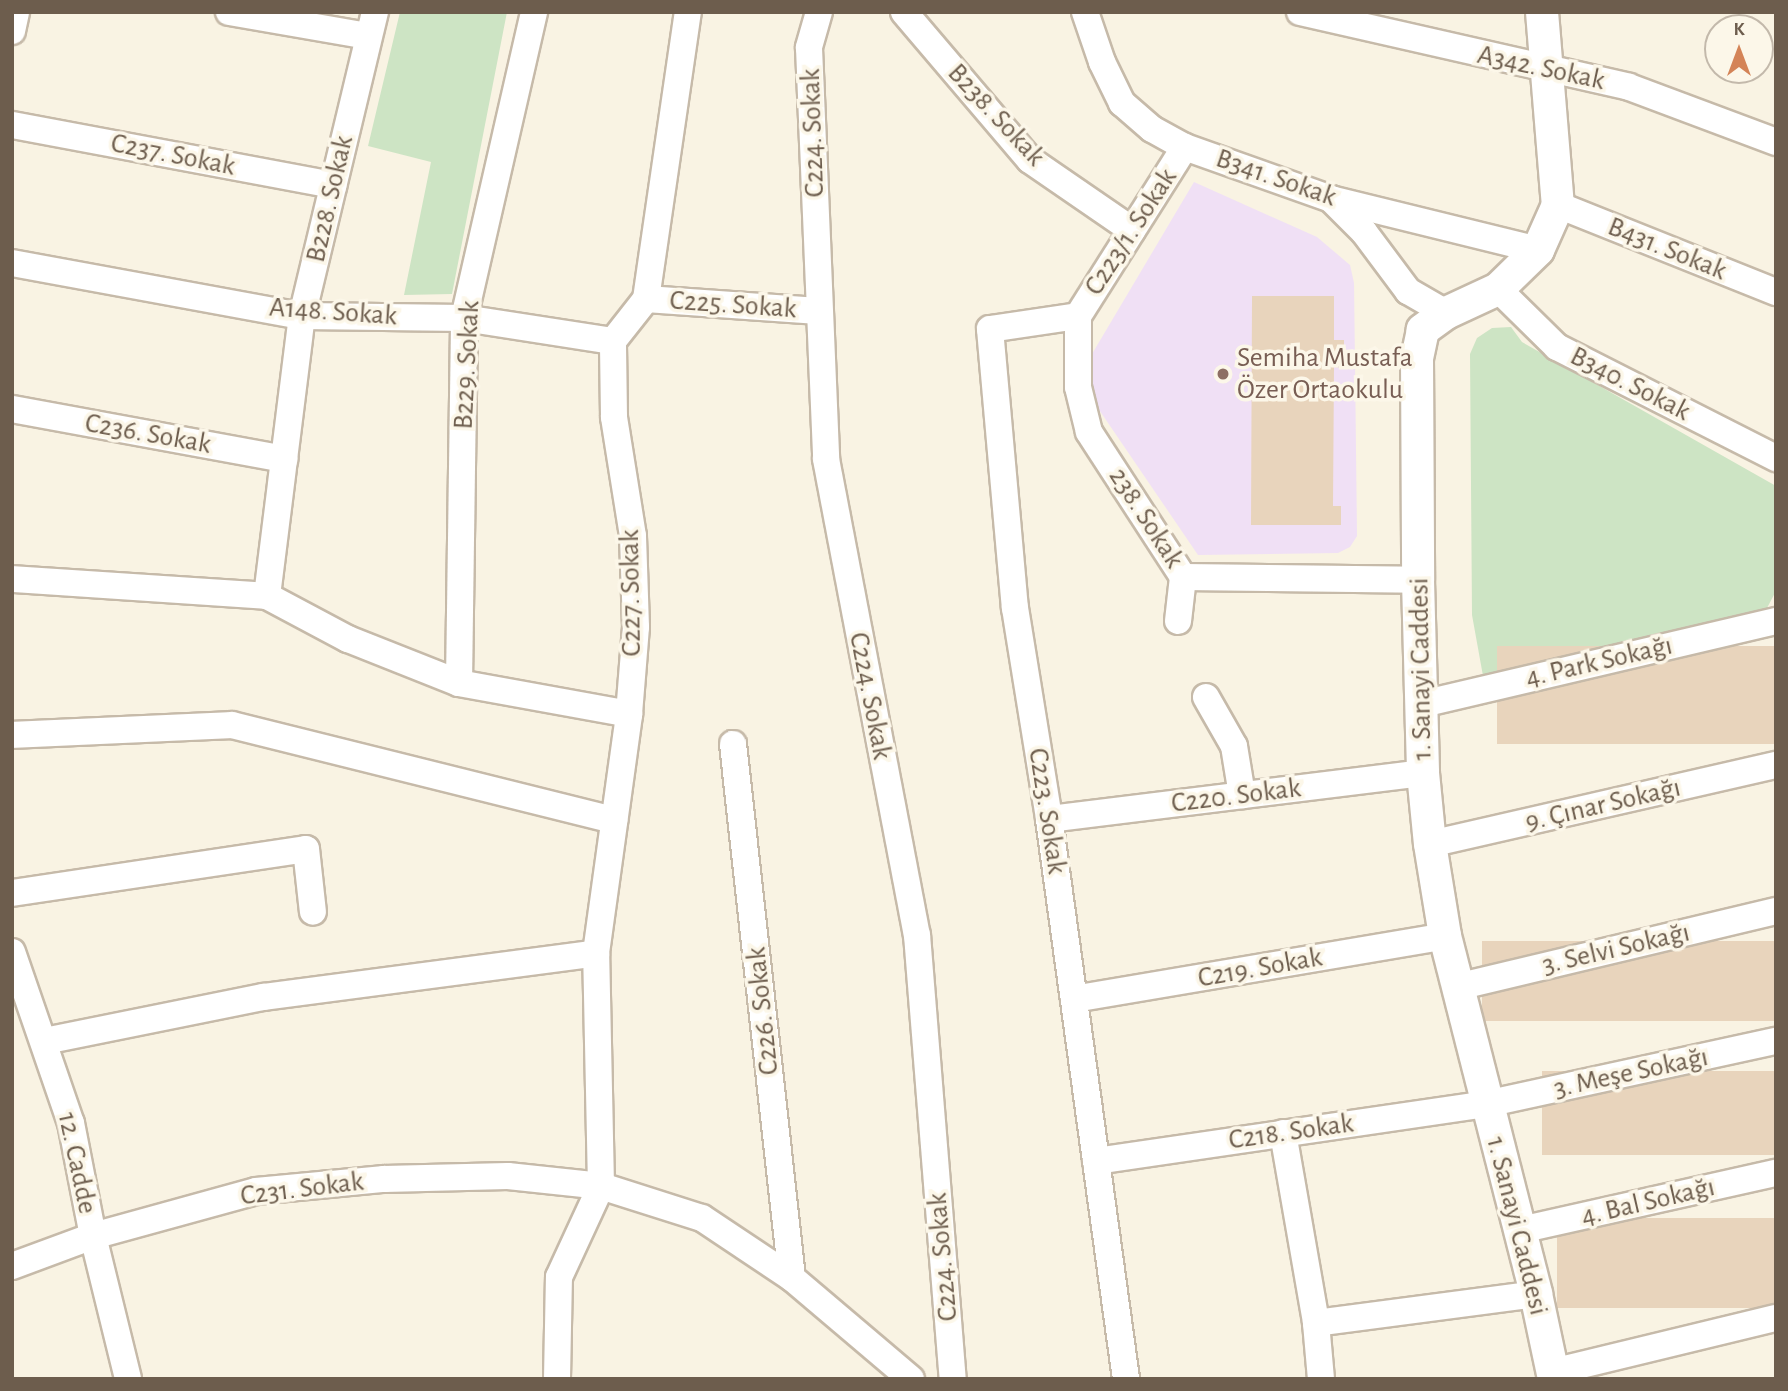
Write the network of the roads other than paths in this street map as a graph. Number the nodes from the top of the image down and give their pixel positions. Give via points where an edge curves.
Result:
1 (16, 12) edge
2 (229, 12) edge
3 (534, 12) edge
4 (688, 12) edge
5 (819, 12) edge
6 (904, 12) edge
7 (1085, 12) edge
8 (1300, 12) edge
9 (1542, 12) edge
10 (372, 24) edge
11 (12, 31) edge
12 (1549, 68) junction
13 (12, 125) edge
14 (1776, 142) edge
15 (1185, 147) junction
16 (333, 185) junction
17 (1331, 199) junction
18 (1558, 205) junction
19 (1132, 230) junction
20 (1538, 250) junction
21 (12, 263) edge
22 (1498, 289) junction
23 (1776, 292) edge
24 (646, 299) junction
25 (819, 311) junction
26 (1446, 313) junction
27 (302, 316) junction
28 (1077, 316) junction
29 (464, 318) junction
30 (613, 341) junction
31 (12, 408) edge
32 (1776, 458) edge
33 (284, 459) junction
34 (1183, 577) junction
35 (12, 579) edge
36 (1418, 580) junction
37 (267, 596) junction
38 (1178, 621) dead end
39 (1776, 621) edge
40 (459, 683) junction
41 (1206, 697) dead end
42 (1422, 704) junction
43 (629, 714) junction
44 (12, 735) edge
45 (733, 744) dead end
46 (1776, 765) edge
47 (1423, 773) junction
48 (1242, 795) junction
49 (1049, 819) junction
50 (614, 820) junction
51 (1430, 844) junction
52 (12, 894) edge
53 (1776, 911) edge
54 (313, 912) dead end
55 (1445, 936) junction
56 (12, 952) edge
57 (596, 953) junction
58 (1457, 987) junction
59 (1074, 999) junction
60 (45, 1041) junction
61 (1776, 1041) edge
62 (1486, 1104) junction
63 (1283, 1133) junction
64 (1096, 1161) junction
65 (1776, 1173) edge
66 (601, 1186) junction
67 (1520, 1230) junction
68 (93, 1236) junction
69 (12, 1266) edge
70 (792, 1279) junction
71 (1536, 1294) junction
72 (1776, 1318) edge
73 (1316, 1323) junction
74 (1553, 1375) edge
75 (128, 1379) edge
76 (557, 1379) edge
77 (911, 1379) edge
78 (953, 1379) edge
79 (1126, 1379) edge
80 (1321, 1379) edge

1 - 11 street
2 - 10 street
3 - 29 street, B229. Sokak
4 - 24 street
5 - 25 street, C224. Sokak via 810,48
6 - 19 street, B238. Sokak via 1030,160
7 - 15 street, B341. Sokak via 1122,103 1152,129
8 - 12 street, A342. Sokak
9 - 12 street, 1. Sanayi Caddesi
10 - 16 street, B228. Sokak
12 - 14 street, A342. Sokak via 1629,88
12 - 18 street, 1. Sanayi Caddesi
13 - 16 street, C237. Sokak
15 - 17 street, B341. Sokak
15 - 19 street, C223/1. Sokak
16 - 27 street, B228. Sokak
17 - 20 street, B341. Sokak
17 - 26 street via 1364,232 1408,291
18 - 20 street, 1. Sanayi Caddesi
18 - 23 street, B431. Sokak
19 - 28 street, C223/1. Sokak
20 - 22 street, 1. Sanayi Caddesi
21 - 27 street, A148. Sokak
22 - 26 street, 1. Sanayi Caddesi
22 - 32 street, B340. Sokak via 1557,347
24 - 25 street, C225. Sokak
24 - 30 street
25 - 78 street, C224. Sokak via 826,459 916,934
26 - 36 street, 1. Sanayi Caddesi via 1423,330 1417,358
27 - 29 street, A148. Sokak
27 - 33 street, B228. Sokak
28 - 34 street, 238. Sokak via 1078,387 1089,432
28 - 49 street, C223. Sokak via 990,329 1016,608
29 - 30 street, A148. Sokak
29 - 40 street, B229. Sokak
30 - 43 street, C227. Sokak via 614,417 633,536 636,627
31 - 33 street, C236. Sokak
33 - 37 street, B228. Sokak
34 - 36 street, 238. Sokak
34 - 38 street
35 - 37 street
36 - 42 street, 1. Sanayi Caddesi
37 - 40 street via 348,639
39 - 42 street, 4. Park Sokağı
40 - 43 street
41 - 48 street via 1234,746
42 - 47 street, 1. Sanayi Caddesi
43 - 50 street, C227. Sokak
44 - 50 street via 232,724
45 - 70 street, C226. Sokak
46 - 51 street, 9. Çınar Sokağı
47 - 48 street, C220. Sokak
47 - 51 street, 1. Sanayi Caddesi
48 - 49 street, C220. Sokak
49 - 59 street, C223. Sokak
50 - 57 street, C227. Sokak
51 - 55 street, 1. Sanayi Caddesi
52 - 54 street via 306,849
53 - 58 street, 3. Selvi Sokağı
55 - 58 street, 1. Sanayi Caddesi
55 - 59 street, C219. Sokak
56 - 60 street, 12. Cadde
57 - 60 street via 264,997
57 - 66 street, C227. Sokak
58 - 62 street, 1. Sanayi Caddesi
59 - 64 street, C223. Sokak
60 - 68 street, 12. Cadde via 71,1123
61 - 62 street, 3. Meşe Sokağı
62 - 63 street, C218. Sokak
62 - 67 street, 1. Sanayi Caddesi
63 - 64 street, C218. Sokak
63 - 73 street
64 - 79 street, C223. Sokak
65 - 67 street, 4. Bal Sokağı
66 - 68 street, C231. Sokak via 509,1176 384,1179 256,1191
66 - 70 street, C231. Sokak via 702,1218
66 - 76 street via 559,1277
67 - 71 street, 1. Sanayi Caddesi
68 - 69 street, C231. Sokak
68 - 75 street, 12. Cadde
70 - 77 street, C231. Sokak
71 - 73 street
71 - 74 street, 1. Sanayi Caddesi
72 - 74 street
73 - 80 street

